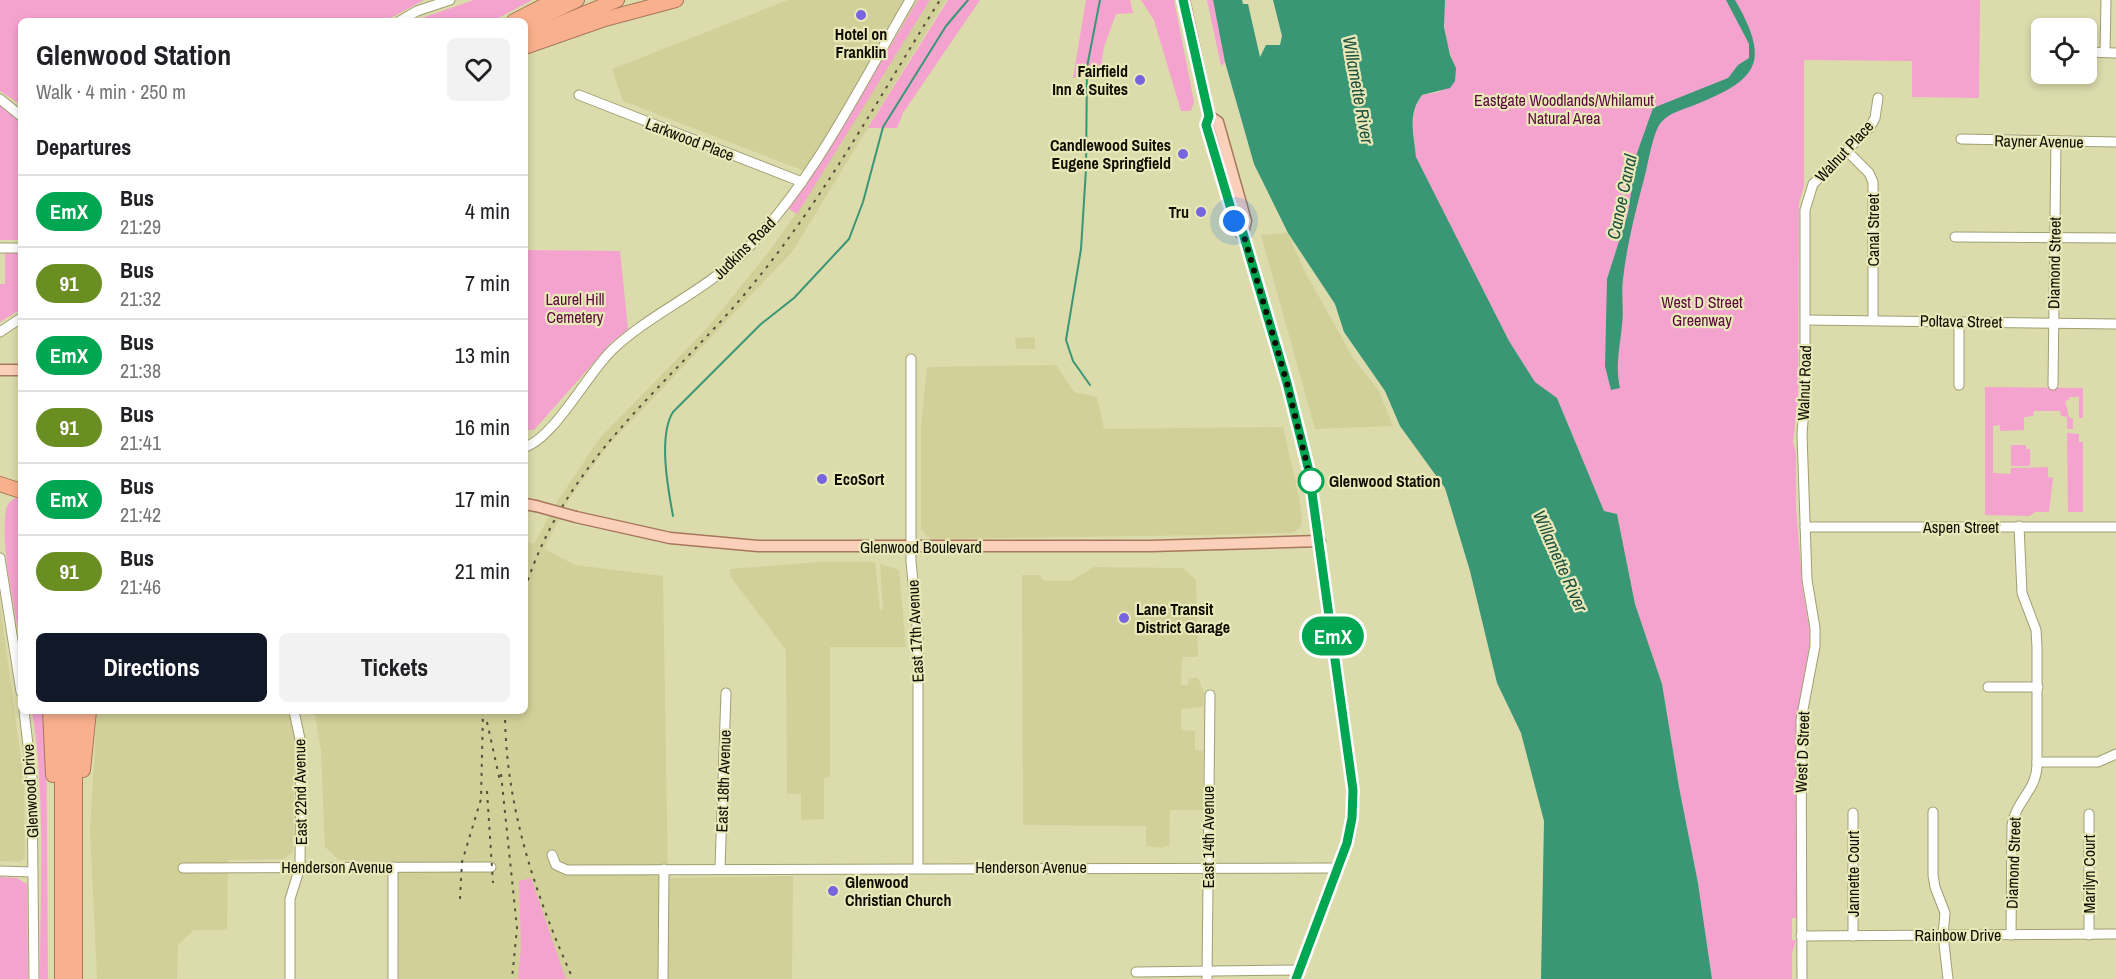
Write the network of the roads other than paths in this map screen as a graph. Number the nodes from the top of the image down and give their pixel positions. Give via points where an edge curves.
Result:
1 (450, 0) edge
2 (555, 0) edge
3 (576, 0) edge
4 (616, 0) edge
5 (676, 0) edge
6 (910, 0) edge
7 (1184, 0) edge
8 (2106, 0) edge
9 (405, 18) edge
10 (520, 18) edge
11 (528, 24) edge
12 (528, 37) edge
13 (528, 46) edge
14 (2097, 52) edge
15 (2105, 52) junction
16 (2116, 53) edge
17 (579, 95) dead end
18 (1878, 98) dead end
19 (0, 99) edge
20 (18, 114) edge
21 (1961, 139) dead end
22 (2056, 141) junction
23 (2116, 142) edge
24 (1847, 151) junction
25 (802, 182) junction
26 (1955, 237) dead end
27 (2054, 237) junction
28 (2116, 238) edge
29 (1805, 239) joint
30 (0, 248) edge
31 (18, 248) edge
32 (1873, 319) junction
33 (18, 320) edge
34 (1806, 320) junction
35 (1959, 322) junction
36 (2054, 323) junction
37 (2116, 324) edge
38 (0, 332) edge
39 (911, 359) dead end
40 (0, 370) edge
41 (18, 370) edge
42 (1959, 385) dead end
43 (2053, 385) dead end
44 (528, 445) edge
45 (18, 483) edge
46 (0, 484) edge
47 (18, 490) edge
48 (530, 505) edge
49 (2019, 526) junction
50 (1805, 527) junction
51 (2116, 527) edge
52 (1320, 541) junction
53 (911, 546) junction
54 (0, 558) edge
55 (18, 673) edge
56 (1988, 687) dead end
57 (2038, 687) junction
58 (726, 693) dead end
59 (1210, 695) dead end
60 (24, 714) edge
61 (50, 714) edge
62 (62, 714) edge
63 (75, 714) edge
64 (89, 714) edge
65 (295, 714) edge
66 (2116, 754) edge
67 (2037, 762) junction
68 (1933, 812) dead end
69 (1853, 813) dead end
70 (2089, 814) dead end
71 (552, 855) dead end
72 (68, 864) junction
73 (300, 867) junction
74 (393, 867) junction
75 (491, 867) dead end
76 (918, 867) junction
77 (1207, 867) junction
78 (183, 868) dead end
79 (720, 868) junction
80 (1337, 868) junction
81 (664, 869) junction
82 (0, 871) edge
83 (33, 872) junction
84 (2116, 934) edge
85 (2011, 935) junction
86 (2089, 935) junction
87 (1801, 936) junction
88 (1853, 936) junction
89 (1944, 936) junction
90 (1136, 972) dead end
91 (1207, 975) edge
92 (1298, 975) edge
93 (34, 979) edge
94 (62, 979) edge
95 (75, 979) edge
96 (290, 979) edge
97 (393, 979) edge
98 (663, 979) edge
99 (1802, 979) edge
100 (1948, 979) edge

1 - 9 street
2 - 10 highway
3 - 11 highway
4 - 12 highway
5 - 13 highway
6 - 25 street, Judkins Road
7 - 52 main road via 1209,116 1206,125 1236,226 1243,233 1298,425
8 - 15 street
14 - 15 street
15 - 16 street
17 - 25 street, Larkwood Place
18 - 24 street, Walnut Place via 1875,118
19 - 20 street
21 - 22 street, Rayner Avenue
22 - 23 street, Rayner Avenue
22 - 27 street, Diamond Street
24 - 29 street, Walnut Place via 1813,184 1805,210
24 - 32 street, Canal Street via 1873,182
25 - 44 street, Judkins Road via 743,253 716,278 612,350 542,438
26 - 27 street
27 - 28 street
27 - 36 street, Diamond Street
29 - 34 street, Walnut Road
30 - 31 street
32 - 34 street, Poltava Street
32 - 35 street, Poltava Street
33 - 38 street
34 - 50 street, Walnut Road via 1802,434
35 - 36 street, Poltava Street
35 - 42 street
36 - 37 street, Poltava Street
36 - 43 street, Diamond Street
39 - 53 street, East 17th Avenue
40 - 41 main road
45 - 46 highway
46 - 47 highway
48 - 53 main road, Glenwood Boulevard, bridge via 670,538 714,544
49 - 50 street, Aspen Street
49 - 51 street, Aspen Street
49 - 57 street, Diamond Street via 2022,593 2036,630
50 - 87 street, West D Street via 1815,646 1801,720
52 - 53 main road, Glenwood Boulevard
52 - 80 main road via 1353,790 1352,818
53 - 76 street, East 17th Avenue via 918,636
54 - 55 street
56 - 57 street
57 - 67 street, Diamond Street
58 - 79 street, East 18th Avenue
59 - 77 street, East 14th Avenue
60 - 83 street, Glenwood Drive via 32,779
61 - 72 highway via 52,766
62 - 72 highway
63 - 72 highway
64 - 72 highway
65 - 73 street, East 22nd Avenue via 301,744
66 - 67 street via 2098,762
67 - 85 street, Diamond Street via 2033,788 2015,808 2012,825
68 - 89 street via 1933,875 1945,912
69 - 88 street, Jannette Court
70 - 86 street, Marilyn Court
71 - 81 street, Henderson Avenue via 556,865 567,870
72 - 94 highway
72 - 95 highway
73 - 74 street, Henderson Avenue
73 - 78 street, Henderson Avenue
73 - 96 street, East 22nd Avenue via 290,899
74 - 75 street, Henderson Avenue
74 - 97 street
76 - 77 street, Henderson Avenue
76 - 79 street, Henderson Avenue
77 - 80 street, Henderson Avenue
77 - 91 street, East 14th Avenue
79 - 81 street, Henderson Avenue
80 - 92 main road
81 - 98 street
82 - 83 street
83 - 93 street, Glenwood Drive
84 - 86 street, Rainbow Drive
85 - 86 street, Rainbow Drive
85 - 89 street, Rainbow Drive
87 - 88 street, Rainbow Drive
87 - 99 street, West D Street
88 - 89 street, Rainbow Drive
89 - 100 street
90 - 91 street
91 - 92 street

